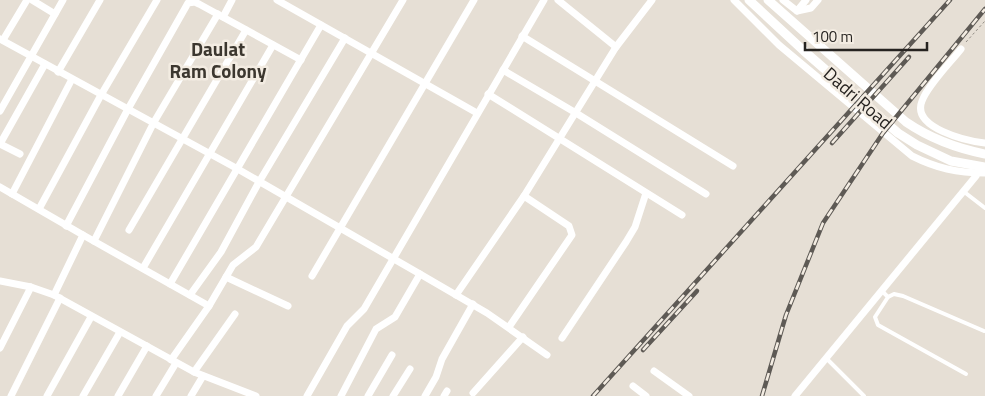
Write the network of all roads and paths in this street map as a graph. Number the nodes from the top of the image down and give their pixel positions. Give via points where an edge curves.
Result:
1 (27, 0) edge
2 (32, 0) edge
3 (63, 0) edge
4 (100, 0) edge
5 (157, 0) edge
6 (232, 0) edge
7 (277, 0) edge
8 (403, 0) edge
9 (474, 0) edge
10 (544, 0) edge
11 (558, 0) edge
12 (652, 0) edge
13 (734, 0) edge
14 (749, 0) edge
15 (768, 0) edge
16 (783, 0) edge
17 (806, 0) edge
18 (818, 0) edge
19 (798, 11) junction
20 (55, 14) junction
21 (220, 16) junction
22 (985, 21) edge
23 (321, 25) junction
24 (246, 30) junction
25 (522, 36) junction
26 (345, 38) junction
27 (2, 40) edge
28 (273, 44) junction
29 (616, 47) junction
30 (961, 48) joint
31 (372, 53) junction
32 (32, 57) junction
33 (300, 60) junction
34 (45, 64) junction
35 (503, 70) junction
36 (58, 72) junction
37 (72, 80) junction
38 (594, 81) junction
39 (426, 83) junction
40 (488, 94) junction
41 (101, 95) junction
42 (128, 109) junction
43 (0, 111) edge
44 (478, 113) junction
45 (576, 113) junction
46 (154, 122) junction
47 (558, 138) junction
48 (183, 139) junction
49 (985, 143) edge
50 (0, 144) edge
51 (209, 153) junction
52 (20, 154) dead end
53 (985, 154) edge
54 (733, 166) dead end
55 (985, 167) edge
56 (236, 168) junction
57 (985, 173) edge
58 (976, 176) dead end
59 (259, 182) junction
60 (0, 187) edge
61 (963, 191) junction
62 (646, 193) junction
63 (12, 194) junction
64 (706, 194) dead end
65 (524, 196) junction
66 (286, 197) junction
67 (985, 208) edge
68 (39, 210) junction
69 (682, 215) dead end
70 (66, 226) junction
71 (340, 228) junction
72 (129, 230) dead end
73 (82, 236) junction
74 (94, 241) junction
75 (393, 258) junction
76 (143, 268) junction
77 (420, 274) junction
78 (312, 276) dead end
79 (226, 277) junction
80 (0, 281) edge
81 (170, 284) junction
82 (31, 287) junction
83 (881, 290) junction
84 (190, 295) junction
85 (456, 295) junction
86 (57, 297) junction
87 (888, 297) junction
88 (473, 304) junction
89 (208, 306) junction
90 (288, 306) dead end
91 (235, 314) dead end
92 (91, 317) junction
93 (509, 327) junction
94 (984, 331) edge
95 (120, 332) junction
96 (523, 337) junction
97 (562, 338) dead end
98 (148, 346) junction
99 (0, 348) edge
100 (392, 355) dead end
101 (547, 355) dead end
102 (826, 358) junction
103 (174, 362) junction
104 (410, 369) dead end
105 (654, 371) dead end
106 (194, 372) junction
107 (966, 374) dead end
108 (203, 376) junction
109 (633, 386) dead end
110 (473, 393) dead end
111 (242, 394) edge
112 (11, 396) edge
113 (46, 396) edge
114 (83, 396) edge
115 (118, 396) edge
116 (156, 396) edge
117 (192, 396) edge
118 (256, 396) edge
119 (307, 396) edge
120 (341, 396) edge
121 (368, 396) edge
122 (393, 396) edge
123 (425, 396) edge
124 (646, 396) edge
125 (689, 396) edge
126 (795, 396) edge
127 (864, 396) edge

1 - 27 street
2 - 20 street
3 - 20 street
4 - 36 street
5 - 41 street
6 - 21 street
7 - 23 street
8 - 31 street
9 - 39 street
10 - 25 street
11 - 29 street
12 - 29 street
13 - 57 street via 779,45 912,156 934,167
14 - 55 street, Dadri Road via 898,133 916,145 951,160
15 - 53 street, Dadri Road via 906,122 923,134 955,148
16 - 19 street
17 - 19 street
18 - 19 street via 812,8
20 - 32 street
21 - 24 street
21 - 42 street via 195,2 188,3
21 - 46 street
22 - 30 path
23 - 26 street
23 - 33 street
24 - 28 street
24 - 48 street
25 - 35 street
25 - 38 street
26 - 31 street
26 - 59 street
27 - 32 street
28 - 33 street
28 - 51 street
29 - 38 street
30 - 49 street via 922,101 921,112 926,121 944,132
31 - 39 street
31 - 66 street
32 - 34 street
32 - 43 street
33 - 56 street
34 - 36 street
34 - 50 street
35 - 40 street
35 - 45 street
36 - 37 street
37 - 41 street
37 - 63 street
38 - 45 street
38 - 54 street
39 - 44 street
39 - 71 street
40 - 44 street
40 - 47 street
41 - 42 street
41 - 68 street
42 - 46 street
42 - 70 street
44 - 75 street
45 - 47 street
45 - 64 street
46 - 48 street
46 - 74 street
47 - 62 street
47 - 65 street
48 - 51 street
48 - 72 street
50 - 52 street
51 - 56 street
51 - 76 street
56 - 59 street
56 - 81 street
58 - 61 street
59 - 66 street
59 - 84 street via 221,252
60 - 63 street
61 - 67 lane
61 - 83 street
62 - 69 street
62 - 97 street via 635,227
63 - 68 street
65 - 85 street
65 - 93 street via 569,226 572,235
66 - 71 street
66 - 79 street via 256,247 237,260
68 - 70 street
70 - 73 street
71 - 75 street
71 - 78 street
73 - 74 street
73 - 86 street
74 - 76 street
75 - 77 street
75 - 119 street via 364,309 346,326
76 - 81 street
77 - 85 street
77 - 120 street via 395,317 376,330
79 - 89 street
79 - 90 street
80 - 82 street
81 - 84 street
82 - 86 street
82 - 99 street
83 - 87 lane
83 - 102 street
84 - 89 street
85 - 88 street
86 - 92 street
86 - 112 street
87 - 94 lane via 894,294 902,296
87 - 107 lane via 875,317 878,325
88 - 93 street
88 - 123 street via 442,358
89 - 103 street
91 - 106 street
92 - 95 street
92 - 113 street
93 - 96 street
95 - 98 street
95 - 114 street
96 - 101 street
96 - 110 street
98 - 103 street
98 - 115 street
100 - 121 street
102 - 126 street
102 - 127 lane
103 - 106 street
103 - 116 street
104 - 122 street
105 - 125 street
106 - 108 street
108 - 111 street
108 - 117 street
109 - 124 street
111 - 118 street

